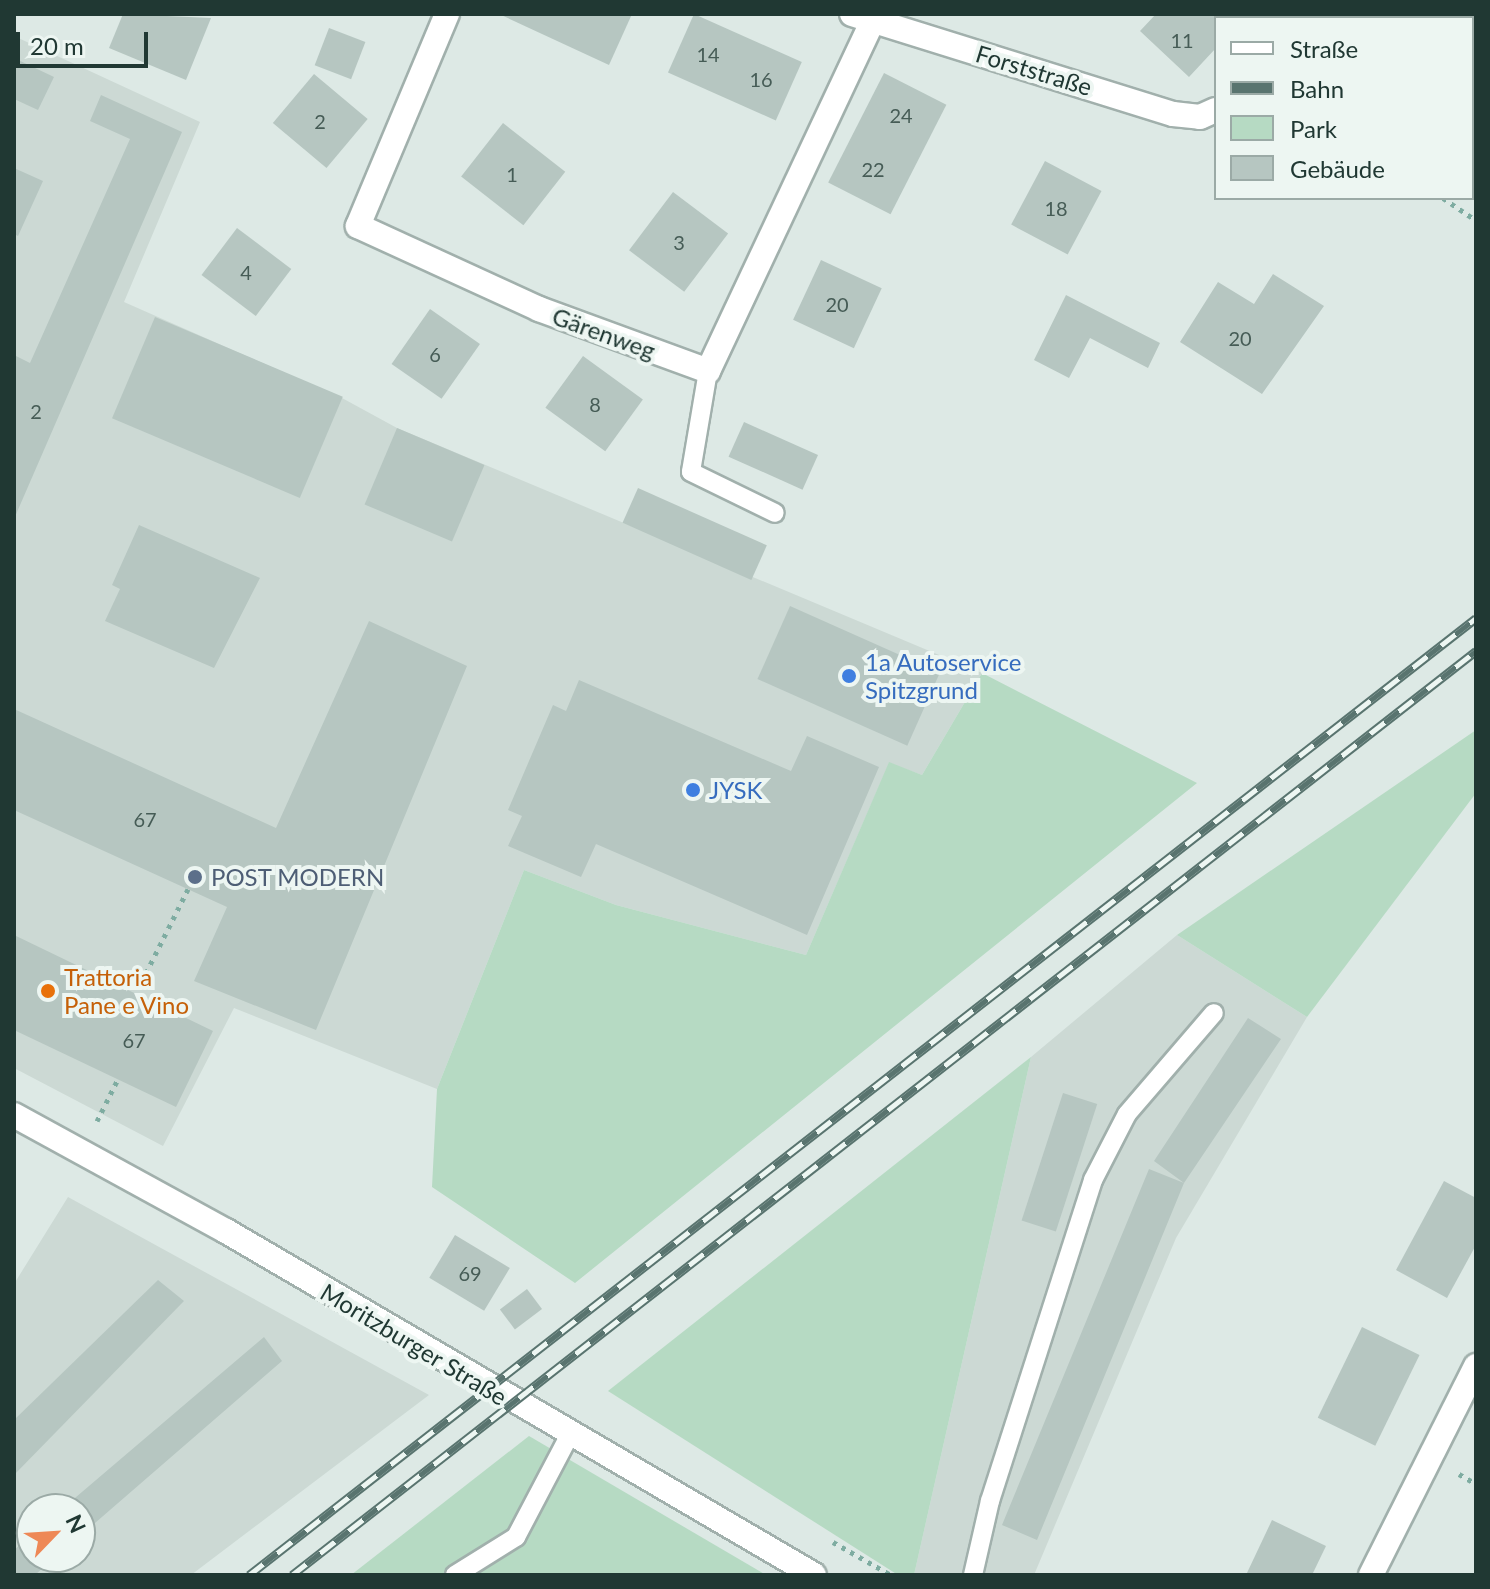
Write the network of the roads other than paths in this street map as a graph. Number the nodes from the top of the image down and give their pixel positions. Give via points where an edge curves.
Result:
1 (447, 14) edge
2 (862, 17) edge
3 (1214, 111) edge
4 (708, 371) junction
5 (775, 513) dead end
6 (1214, 1013) dead end
7 (14, 1115) edge
8 (1476, 1366) edge
9 (569, 1436) junction
10 (455, 1575) edge
11 (814, 1575) edge
12 (973, 1575) edge
13 (1371, 1575) edge

1 - 4 street, Gärenweg via 358,226 539,309
2 - 3 street, Forststraße via 1173,114 1200,117
2 - 4 street
4 - 5 lane via 691,472
6 - 12 lane via 1127,1114 1093,1180 990,1501
7 - 9 street, Moritzburger Straße via 226,1231
8 - 13 street
9 - 10 lane via 516,1537
9 - 11 street, Moritzburger Straße

